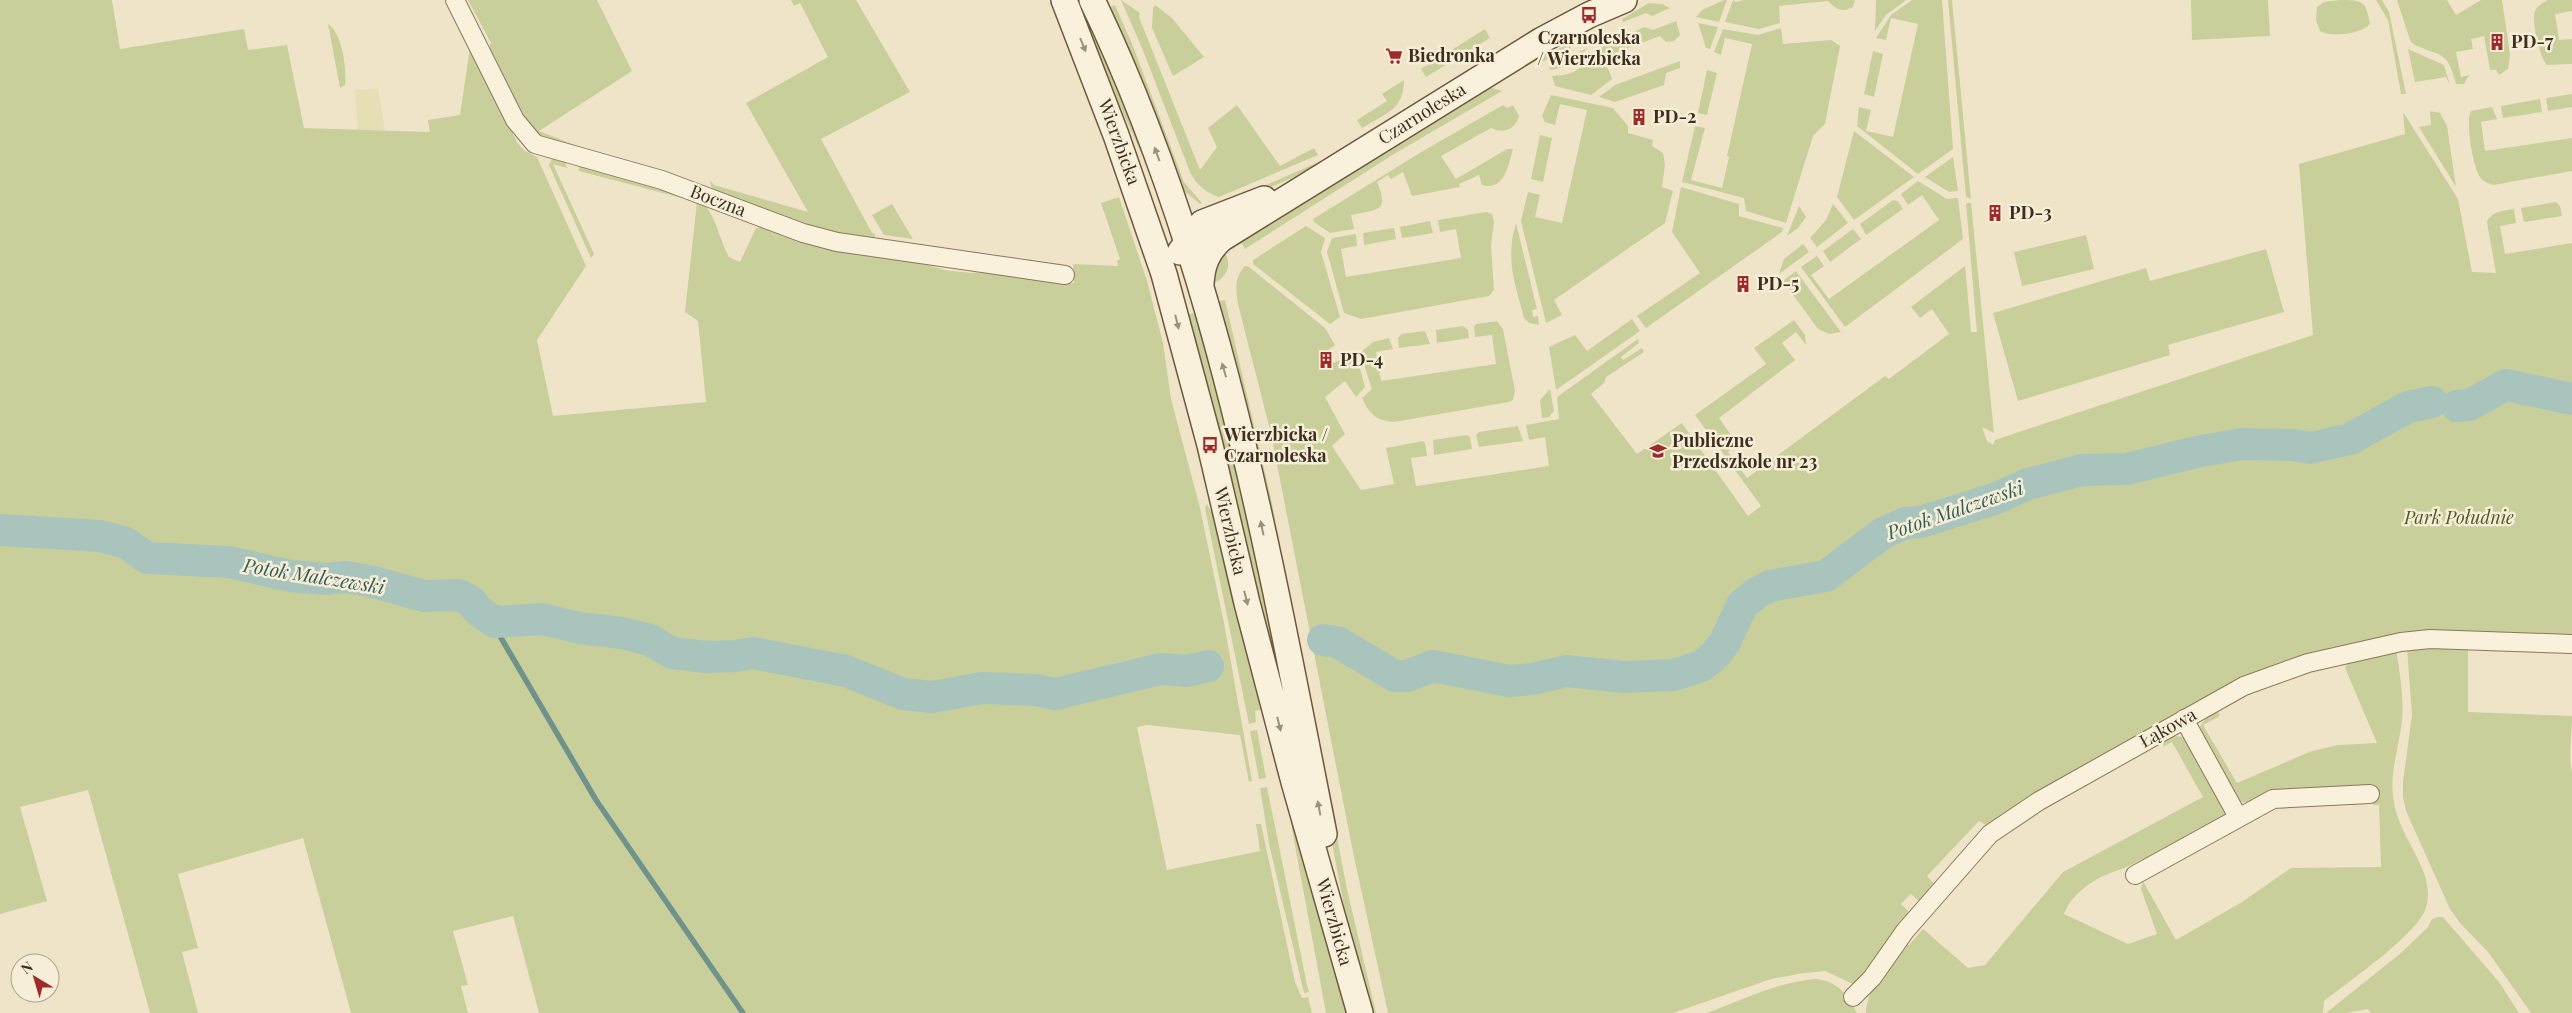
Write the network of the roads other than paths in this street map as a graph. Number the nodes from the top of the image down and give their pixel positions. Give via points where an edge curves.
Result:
1 (455, 0) edge
2 (1064, 0) edge
3 (1092, 0) edge
4 (1624, 0) edge
5 (1174, 200) junction
6 (1143, 208) junction
7 (1216, 229) junction
8 (1188, 241) junction
9 (1065, 275) dead end
10 (1201, 290) junction
11 (1170, 298) junction
12 (2572, 644) edge
13 (2184, 719) junction
14 (2370, 794) dead end
15 (2238, 817) junction
16 (2135, 875) dead end
17 (1853, 998) dead end
18 (1359, 1012) edge

1 - 9 street, Boczna via 515,120 535,144 662,180 803,233 836,242
2 -> 6 street, Wierzbicka
5 -> 3 street, Wierzbicka via 1143,117
4 - 7 street, Czarnoleska via 1542,40 1326,173
5 - 7 street via 1183,210
5 - 8 street, Wierzbicka
6 - 8 street via 1161,228
6 - 11 street, Wierzbicka
7 - 8 street, Czarnoleska via 1202,244
7 - 10 street via 1205,259
8 - 10 street, Wierzbicka
8 - 11 street via 1173,270
18 -> 10 street, Wierzbicka via 1253,486
11 -> 18 street, Wierzbicka via 1210,445 1247,604
12 - 13 street, Łąkowa via 2430,639 2377,646 2272,675 2244,686
13 - 15 street
13 - 17 street, Łąkowa via 2039,801 1990,834 1905,931 1872,978
14 - 15 street via 2286,797
15 - 16 street

